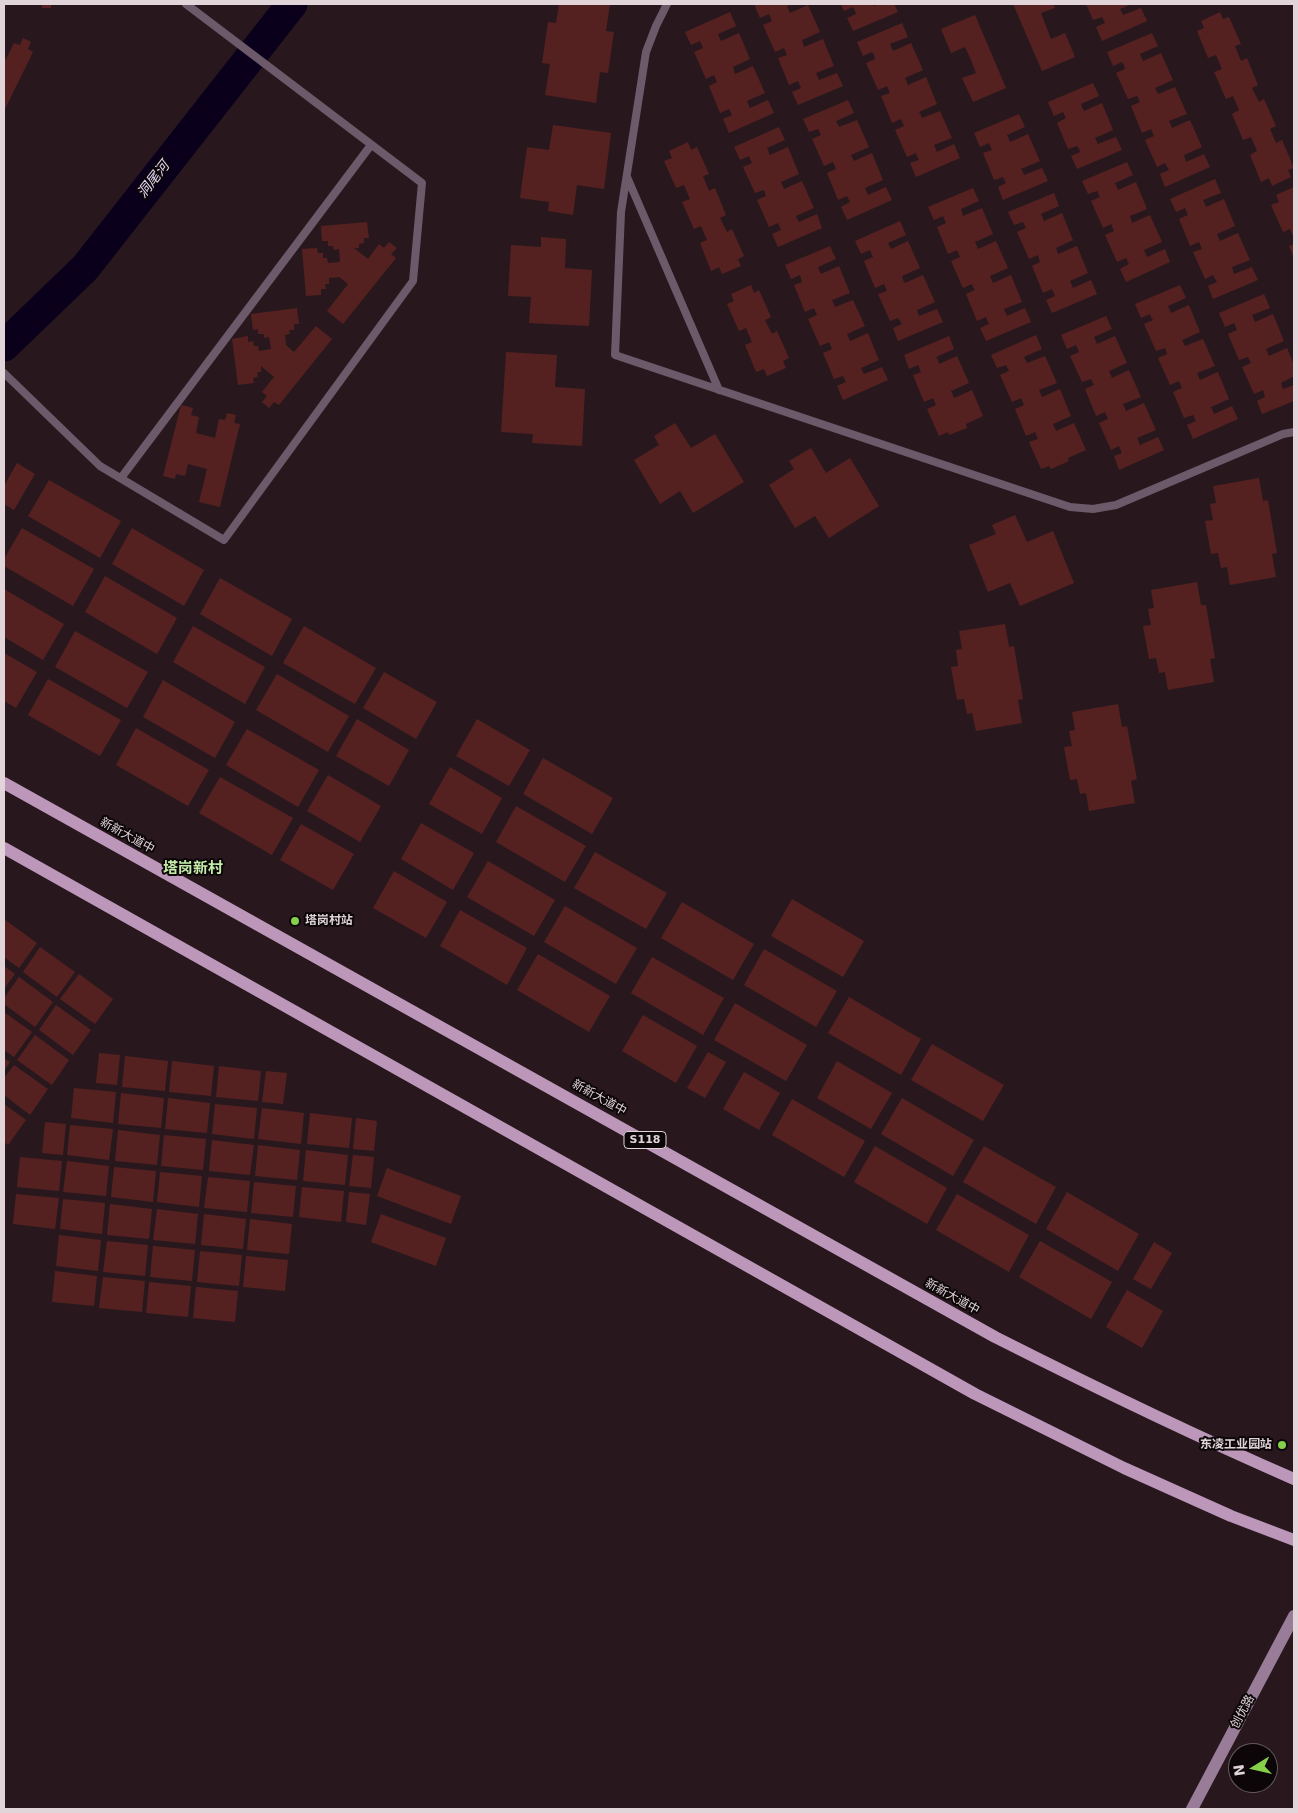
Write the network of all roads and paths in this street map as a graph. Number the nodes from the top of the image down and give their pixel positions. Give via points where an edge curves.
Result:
1 (186, 4) edge
2 (667, 4) edge
3 (371, 145) junction
4 (627, 177) junction
5 (4, 374) edge
6 (719, 390) junction
7 (1294, 432) edge
8 (121, 478) junction
9 (4, 782) edge
10 (4, 848) edge
11 (1294, 1479) edge
12 (1294, 1540) edge
13 (1294, 1616) edge
14 (1192, 1809) edge

1 - 3 lane
2 - 4 lane via 646,52
3 - 8 lane
3 - 8 lane via 422,183 413,281 224,540
4 - 6 lane
4 - 6 lane via 621,212 615,355
5 - 8 lane via 100,466
6 - 7 lane via 1070,507 1093,509 1116,506
9 - 11 main road, 新新大道中 / S118 via 995,1337 1202,1439
10 - 12 main road via 975,1394 1124,1468
13 - 14 street, 创优路

